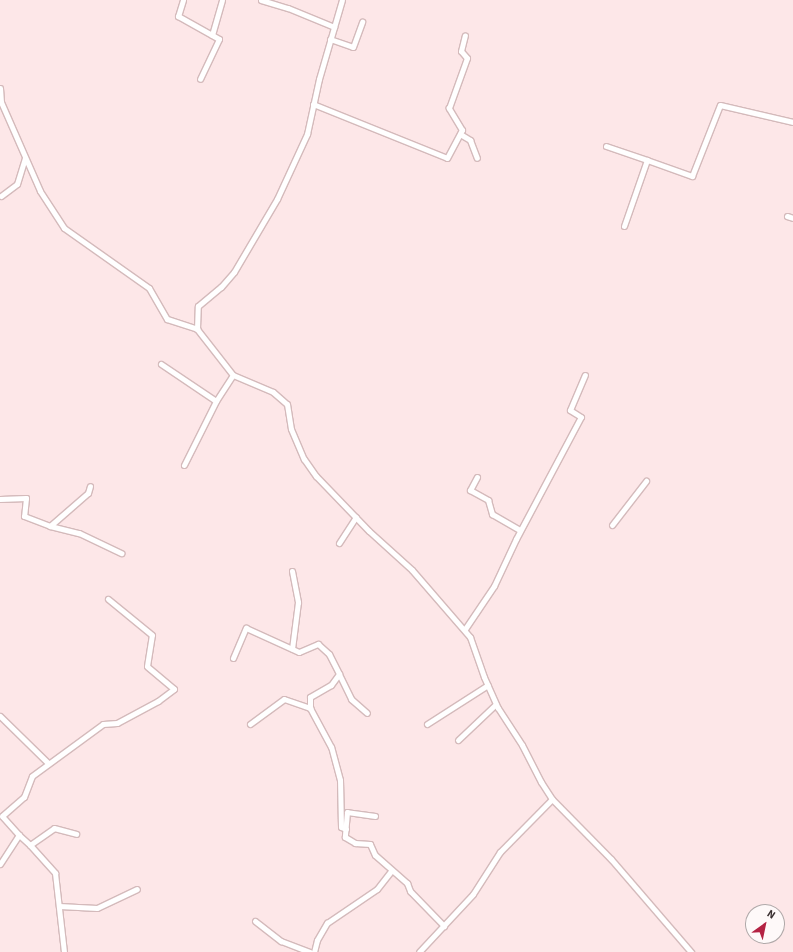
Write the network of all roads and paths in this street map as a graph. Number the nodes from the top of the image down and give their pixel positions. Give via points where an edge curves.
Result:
1 (183, 0) edge
2 (222, 0) edge
3 (261, 0) edge
4 (342, 0) edge
5 (362, 22) dead end
6 (334, 27) junction
7 (212, 35) junction
8 (465, 35) dead end
9 (330, 40) junction
10 (200, 79) dead end
11 (0, 88) edge
12 (1, 102) edge
13 (314, 104) junction
14 (793, 122) edge
15 (460, 134) junction
16 (606, 146) dead end
17 (25, 158) junction
18 (477, 158) dead end
19 (648, 160) junction
20 (0, 196) edge
21 (787, 216) dead end
22 (793, 218) edge
23 (624, 226) dead end
24 (198, 329) junction
25 (161, 364) dead end
26 (233, 375) junction
27 (585, 375) dead end
28 (216, 401) junction
29 (184, 465) dead end
30 (477, 477) dead end
31 (646, 481) dead end
32 (90, 486) dead end
33 (0, 499) edge
34 (356, 517) junction
35 (612, 525) dead end
36 (50, 526) junction
37 (520, 530) junction
38 (339, 543) dead end
39 (121, 553) dead end
40 (292, 571) dead end
41 (108, 599) dead end
42 (464, 629) junction
43 (292, 649) junction
44 (232, 658) dead end
45 (339, 674) junction
46 (488, 685) junction
47 (496, 704) junction
48 (310, 708) junction
49 (367, 713) dead end
50 (0, 716) edge
51 (250, 724) dead end
52 (427, 724) dead end
53 (458, 740) dead end
54 (48, 763) junction
55 (552, 798) junction
56 (1, 815) edge
57 (375, 816) dead end
58 (346, 829) junction
59 (76, 834) dead end
60 (19, 835) junction
61 (30, 845) junction
62 (0, 864) edge
63 (391, 871) junction
64 (138, 889) dead end
65 (59, 906) junction
66 (255, 921) dead end
67 (444, 926) junction
68 (64, 952) edge
69 (310, 952) edge
70 (314, 952) edge
71 (419, 952) edge
72 (691, 952) edge

1 - 7 street via 178,16
2 - 7 street
3 - 6 street
4 - 6 street
5 - 9 street via 353,47
6 - 9 street
7 - 10 street via 219,39
8 - 15 street via 461,51 467,58 449,108 462,130
9 - 13 street
11 - 12 street
12 - 17 street
13 - 15 street via 447,158
13 - 24 street via 307,134 277,199 234,272 198,306
14 - 19 street via 720,105 692,176
15 - 18 street via 470,140
16 - 19 street
17 - 20 street via 17,184
17 - 24 street via 40,192 64,228 149,288 166,319
19 - 23 street
21 - 22 street
24 - 26 street
25 - 28 street
26 - 28 street
26 - 34 street via 273,392 287,404 291,430 304,459 316,476
27 - 37 street via 570,410 581,417
28 - 29 street
30 - 37 street via 470,490 488,500 492,514
31 - 35 street
32 - 36 street via 88,493
33 - 36 street via 26,498 24,516
34 - 38 street
34 - 42 street via 412,570
36 - 39 street via 79,533
37 - 42 street via 494,586
40 - 43 street via 298,602
41 - 54 street via 152,635 147,666 174,689 158,701 117,723 103,724
42 - 46 street via 470,637
43 - 44 street via 246,628
43 - 45 street via 299,652 318,644 329,654
45 - 48 street via 331,686 310,697
45 - 49 street via 351,699
46 - 47 street
46 - 52 street
47 - 53 street
47 - 55 street
48 - 51 street via 284,699
48 - 58 street via 331,747 340,780 341,827
50 - 54 street
54 - 56 street via 32,776 24,797
55 - 67 street via 500,852 473,894
55 - 72 street via 611,859
56 - 60 street
57 - 58 street via 347,812
58 - 63 street via 345,837 355,843 370,844 375,856
59 - 61 street via 54,828
60 - 61 street
60 - 62 street
61 - 65 street via 56,873
63 - 67 street via 407,883 410,891
63 - 70 street via 376,889 327,923 317,940
64 - 65 street via 96,908
65 - 68 street
66 - 69 street via 281,941
67 - 71 street

